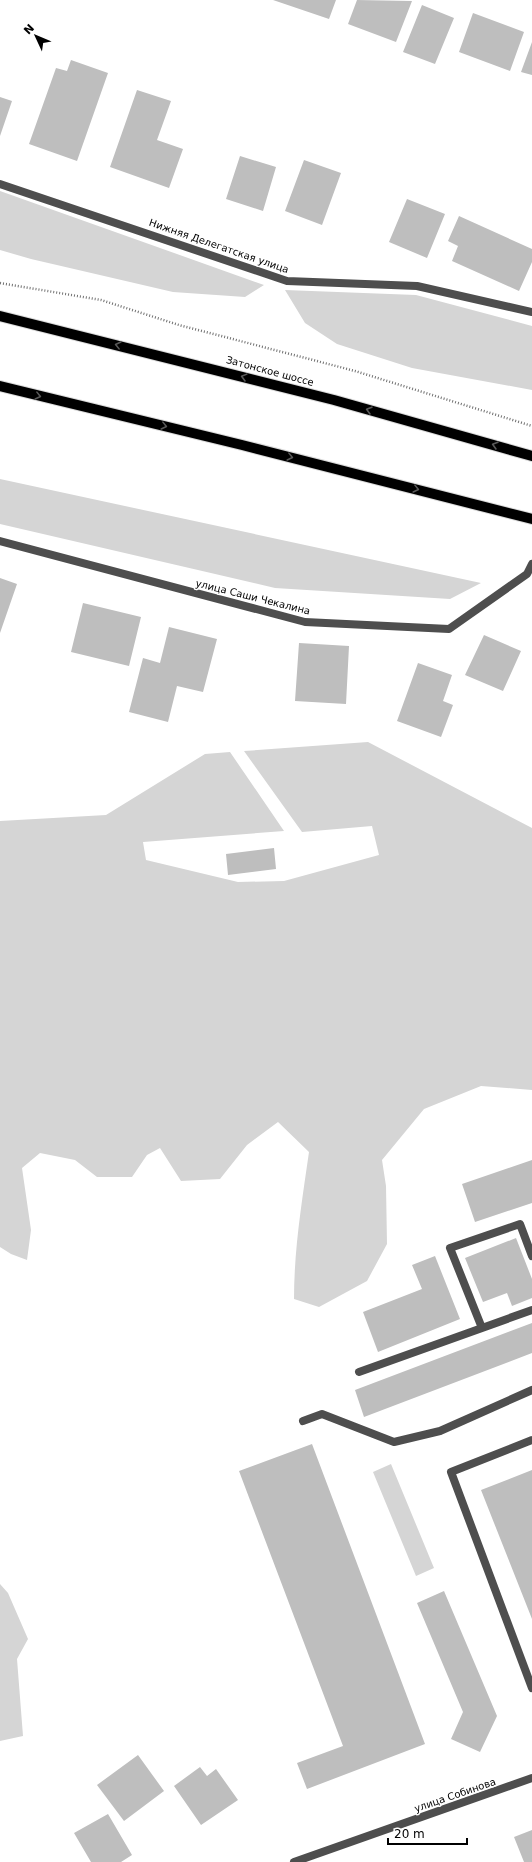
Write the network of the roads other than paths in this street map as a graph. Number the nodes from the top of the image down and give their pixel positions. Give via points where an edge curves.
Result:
1 (0, 184) edge
2 (532, 312) edge
3 (0, 316) edge
4 (0, 386) edge
5 (532, 456) edge
6 (532, 519) edge
7 (0, 541) edge
8 (532, 564) edge
9 (532, 1256) edge
10 (532, 1310) edge
11 (482, 1328) junction
12 (359, 1372) dead end
13 (532, 1390) edge
14 (303, 1421) dead end
15 (532, 1440) edge
16 (532, 1688) edge
17 (532, 1778) edge
18 (294, 1862) edge

1 - 2 street, Нижняя Делегатская улица via 287,281 417,286
5 -> 3 main road, Затонское шоссе via 334,400
4 -> 6 main road
7 - 8 street, улица Саши Чекалина via 305,622 441,629 449,629 527,574
9 - 11 street via 520,1224 450,1248
10 - 11 street
11 - 12 street
13 - 14 street via 440,1431 394,1442 322,1414
15 - 16 street via 451,1472
17 - 18 street, улица Собинова

